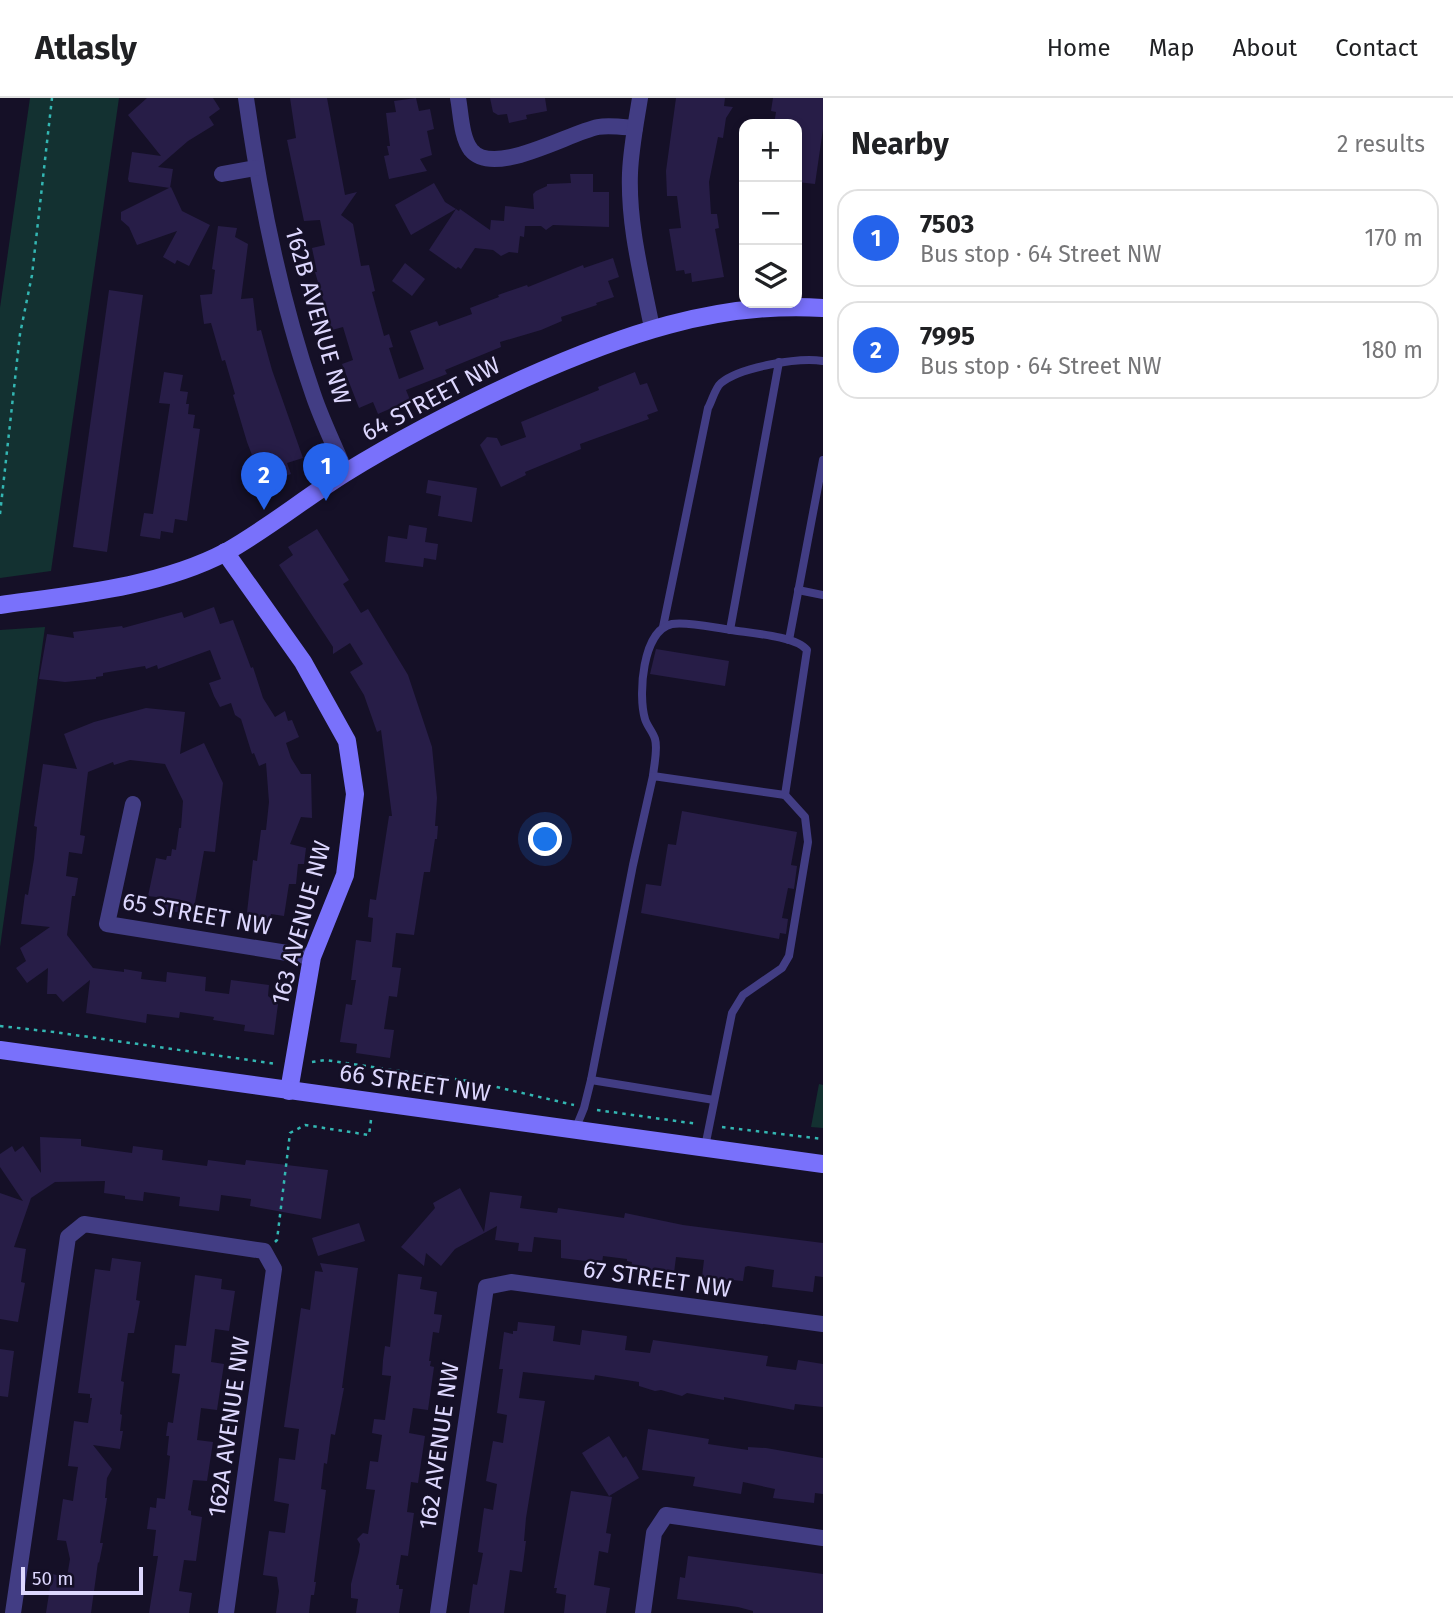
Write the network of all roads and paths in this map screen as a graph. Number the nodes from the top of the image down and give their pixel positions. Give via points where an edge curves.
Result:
1 (52, 98) edge
2 (246, 98) edge
3 (458, 98) edge
4 (639, 98) edge
5 (635, 128) junction
6 (256, 168) junction
7 (222, 174) dead end
8 (823, 308) edge
9 (652, 328) junction
10 (823, 361) edge
11 (779, 362) junction
12 (823, 460) edge
13 (346, 473) junction
14 (0, 514) edge
15 (225, 552) junction
16 (798, 590) junction
17 (823, 595) edge
18 (0, 605) edge
19 (663, 627) junction
20 (730, 630) junction
21 (789, 640) junction
22 (653, 776) junction
23 (786, 795) junction
24 (133, 804) dead end
25 (312, 957) junction
26 (0, 1026) edge
27 (0, 1050) edge
28 (292, 1065) junction
29 (591, 1080) junction
30 (289, 1091) junction
31 (714, 1100) junction
32 (373, 1102) junction
33 (584, 1108) junction
34 (709, 1125) junction
35 (575, 1130) junction
36 (823, 1139) edge
37 (705, 1148) junction
38 (823, 1164) edge
39 (264, 1251) junction
40 (486, 1287) joint
41 (823, 1324) edge
42 (823, 1538) edge
43 (13, 1613) edge
44 (226, 1613) edge
45 (438, 1613) edge
46 (643, 1613) edge

1 - 14 path
2 - 6 street, 162B AVENUE NW
3 - 5 street via 472,150 496,161 601,126
4 - 5 street
5 - 9 street via 631,209
6 - 7 street
6 - 13 street, 162B AVENUE NW via 296,340 313,396
8 - 9 street, 64 STREET NW via 754,308
9 - 13 street, 64 STREET NW via 475,401
10 - 11 lane
11 - 19 lane via 720,384 709,408
11 - 20 lane
12 - 16 lane
13 - 15 street, 64 STREET NW
15 - 18 street, 64 STREET NW via 124,586
15 - 25 street, 163 AVENUE NW via 303,662 347,741 355,794 345,875
16 - 17 lane
16 - 21 lane
19 - 20 lane via 674,623
19 - 22 lane via 652,638 643,690 645,719 656,740
20 - 21 lane
21 - 23 lane via 807,650
22 - 23 lane
22 - 29 lane
23 - 31 lane via 805,817 808,842 789,956 782,968 743,995 732,1013
24 - 25 street, 65 STREET NW via 107,924
25 - 28 street, 163 AVENUE NW
26 - 28 path
27 - 30 street, 66 STREET NW
28 - 30 street, 163 AVENUE NW
28 - 33 path via 325,1060 475,1082
29 - 31 lane
29 - 33 lane
30 - 32 street, 66 STREET NW
31 - 34 lane
32 - 35 street, 66 STREET NW
32 - 39 path via 369,1135 304,1125 290,1133 278,1240
33 - 34 path
33 - 35 lane
34 - 36 path
34 - 37 lane
35 - 37 street, 66 STREET NW
37 - 38 street, 66 STREET NW
39 - 43 street via 84,1224 68,1237
39 - 44 street, 162A AVENUE NW via 274,1269
40 - 41 street, 67 STREET NW via 511,1282
40 - 45 street, 162 AVENUE NW
42 - 46 street via 666,1515 654,1533

